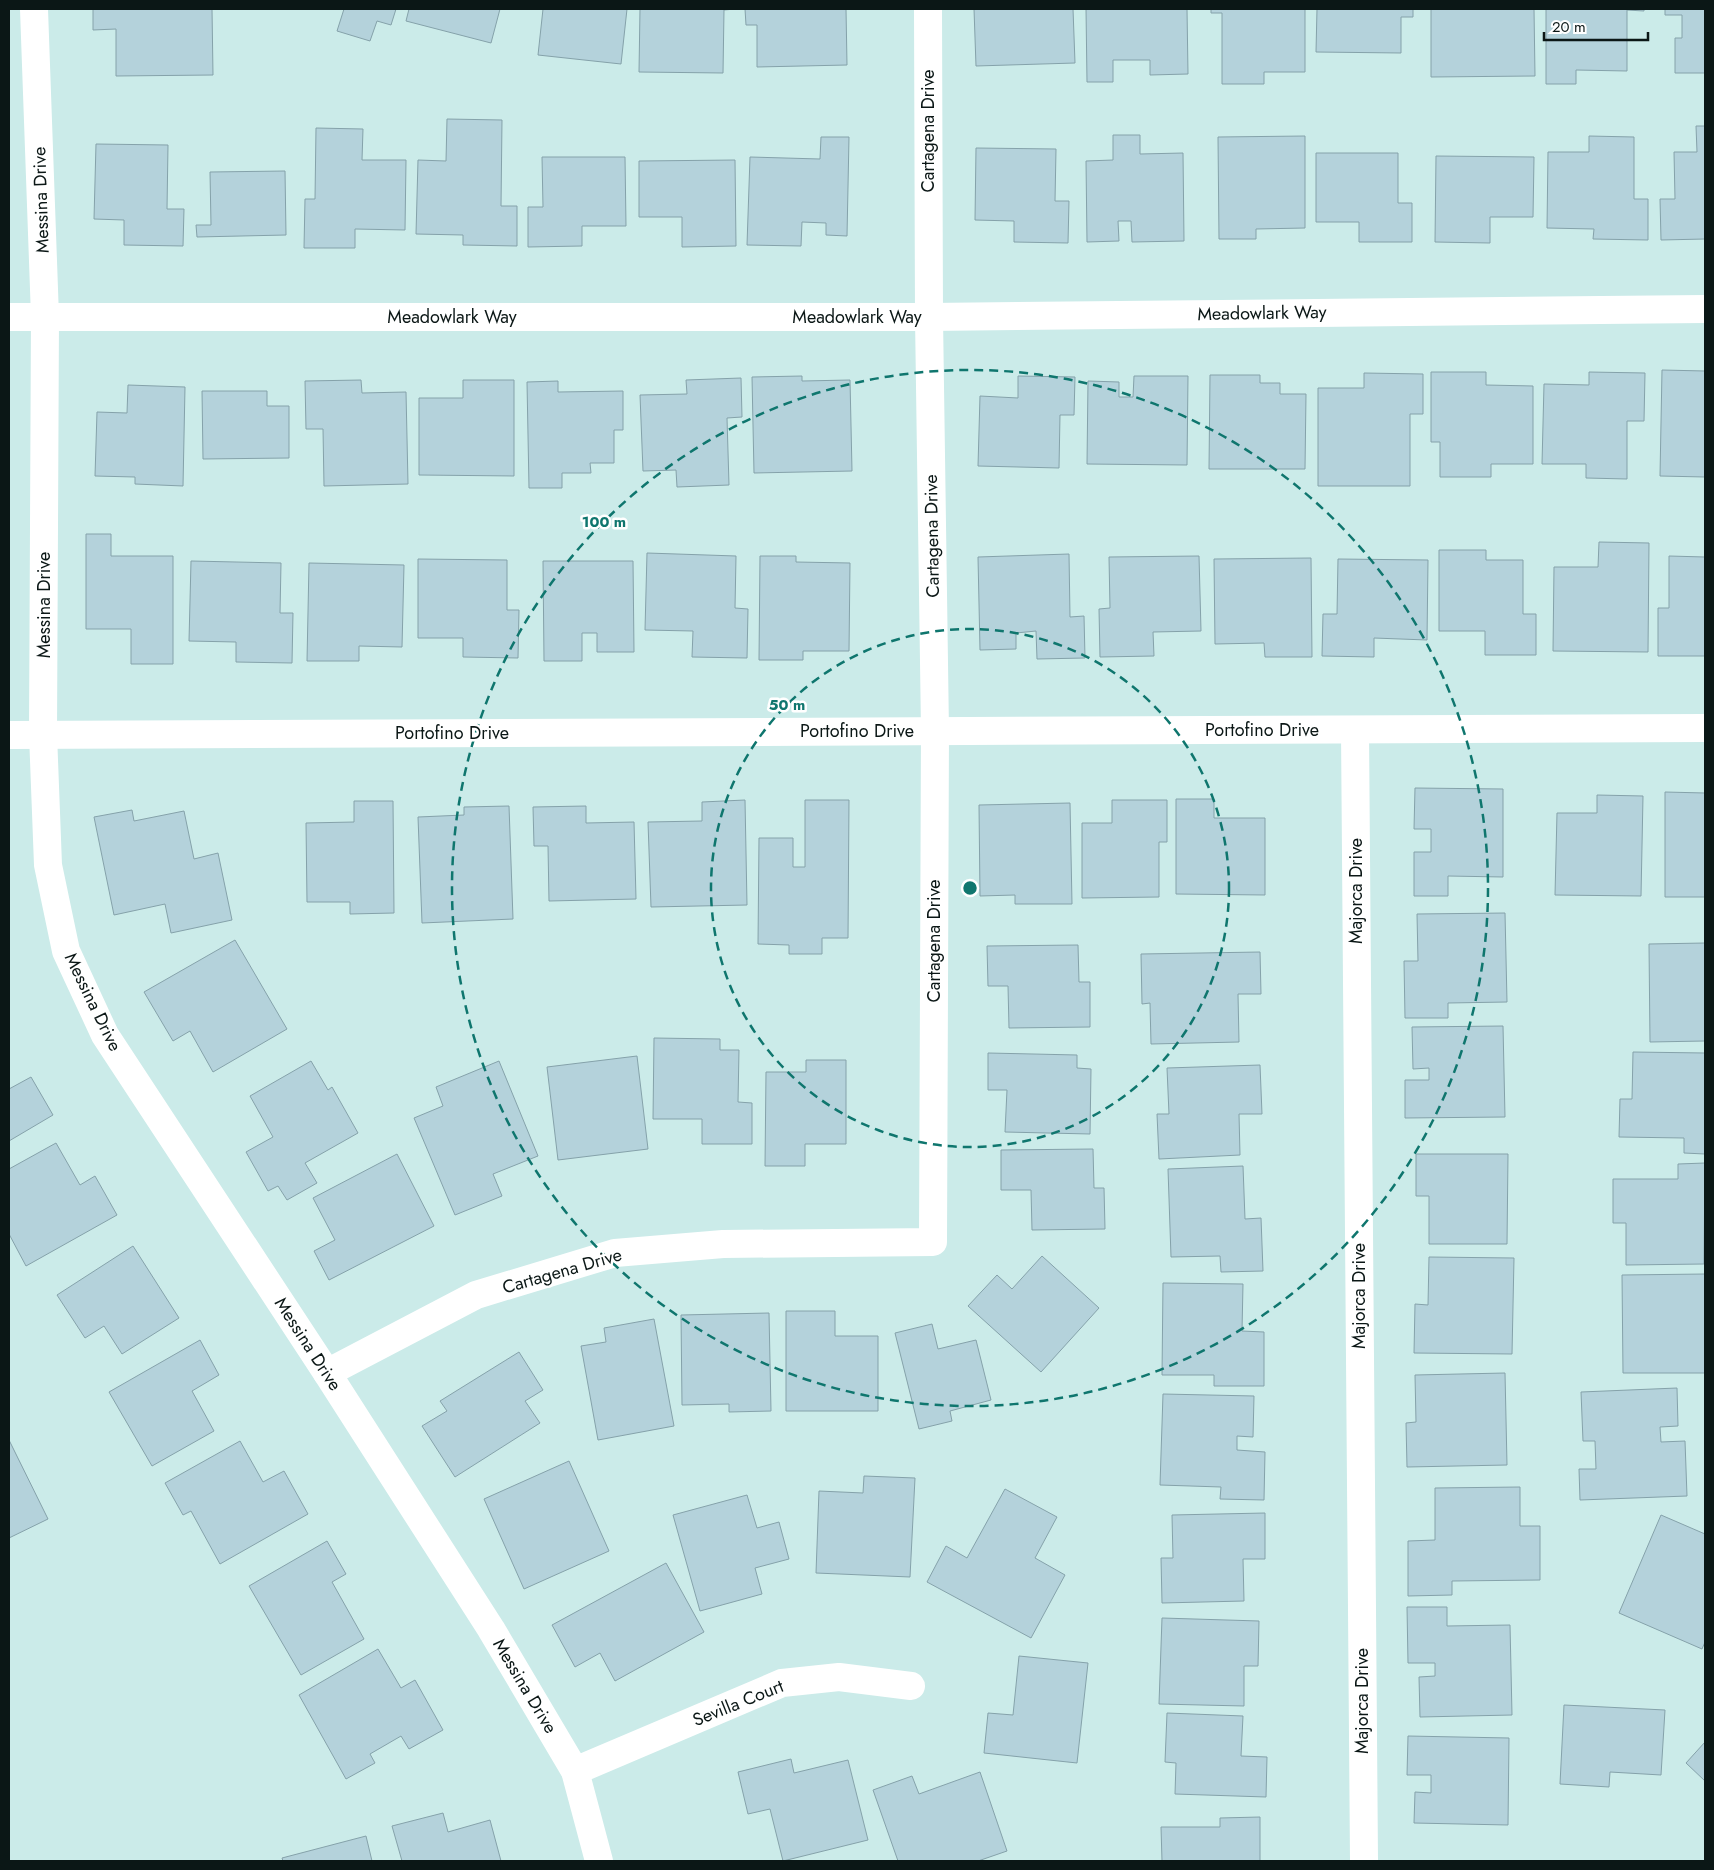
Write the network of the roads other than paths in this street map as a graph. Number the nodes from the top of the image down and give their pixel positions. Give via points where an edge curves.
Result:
1 (34, 9) edge
2 (928, 9) edge
3 (1705, 309) edge
4 (9, 316) edge
5 (45, 316) junction
6 (929, 316) junction
7 (1705, 728) edge
8 (1355, 730) junction
9 (935, 731) junction
10 (44, 734) junction
11 (9, 735) edge
12 (327, 1373) junction
13 (911, 1686) dead end
14 (575, 1771) junction
15 (599, 1861) edge
16 (1364, 1861) edge

1 - 5 street, Messina Drive
2 - 6 street, Cartagena Drive
3 - 6 street, Meadowlark Way
4 - 5 street, Meadowlark Way
5 - 6 street, Meadowlark Way
5 - 10 street, Messina Drive
6 - 9 street, Cartagena Drive
7 - 8 street, Portofino Drive
8 - 9 street, Portofino Drive
8 - 16 street, Majorca Drive
9 - 10 street, Portofino Drive
9 - 12 street, Cartagena Drive via 932,1242 723,1244 615,1253 476,1295
10 - 11 street, Portofino Drive
10 - 12 street, Messina Drive via 48,865 66,951 105,1035
12 - 14 street, Messina Drive via 491,1629
13 - 14 street, Sevilla Court via 839,1677 782,1683
14 - 15 street, Messina Drive

